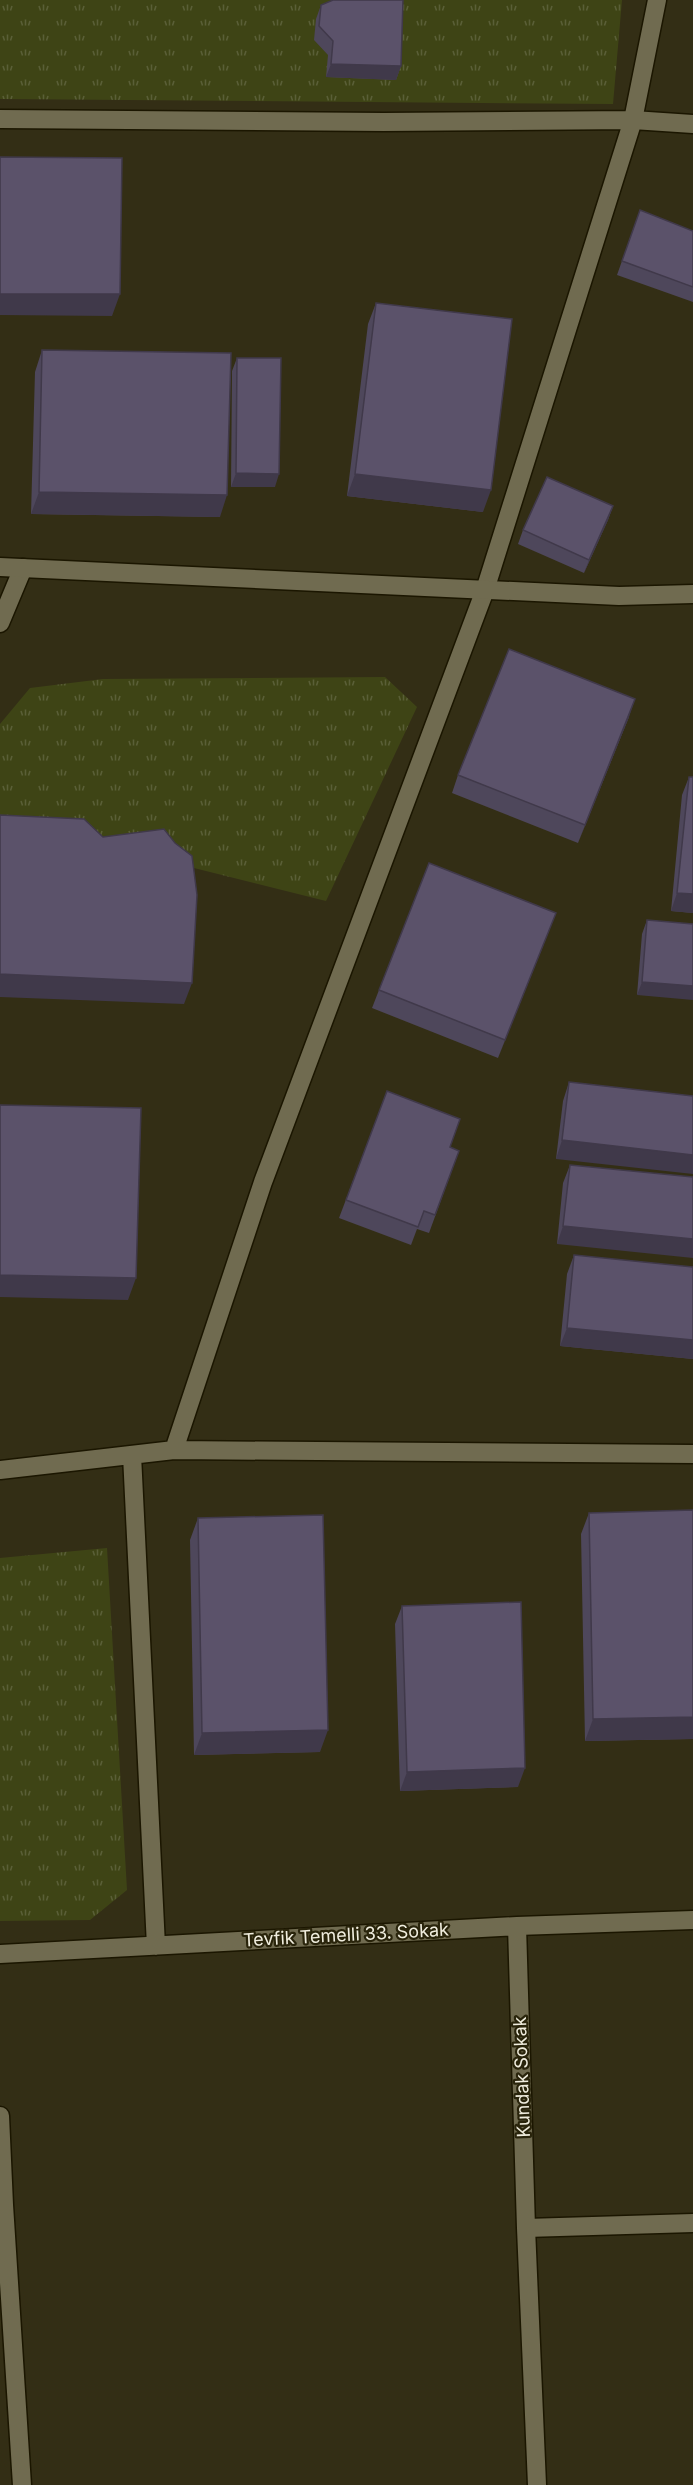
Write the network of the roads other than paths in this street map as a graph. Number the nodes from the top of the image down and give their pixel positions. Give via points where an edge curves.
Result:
1 (657, 0) edge
2 (0, 119) edge
3 (633, 120) junction
4 (693, 124) edge
5 (0, 567) edge
6 (23, 568) junction
7 (485, 590) junction
8 (693, 594) edge
9 (0, 623) edge
10 (174, 1450) junction
11 (693, 1454) edge
12 (132, 1455) junction
13 (0, 1470) edge
14 (693, 1920) edge
15 (517, 1926) junction
16 (156, 1946) junction
17 (0, 1954) edge
18 (0, 2116) edge
19 (693, 2223) edge
20 (526, 2228) junction
21 (22, 2485) edge
22 (537, 2485) edge

1 - 3 street
2 - 3 street
3 - 4 street
3 - 7 street
5 - 6 street
6 - 7 street
6 - 9 street
7 - 8 street via 619,596
7 - 10 street via 263,1182
10 - 11 street
10 - 12 street
12 - 13 street
12 - 16 street
14 - 15 street, Tevfik Temelli 33. Sokak
15 - 16 street, Tevfik Temelli 33. Sokak
15 - 20 street, Kundak Sokak
16 - 17 street, Tevfik Temelli 33. Sokak
18 - 21 street
19 - 20 street
20 - 22 street, Kundak Sokak

